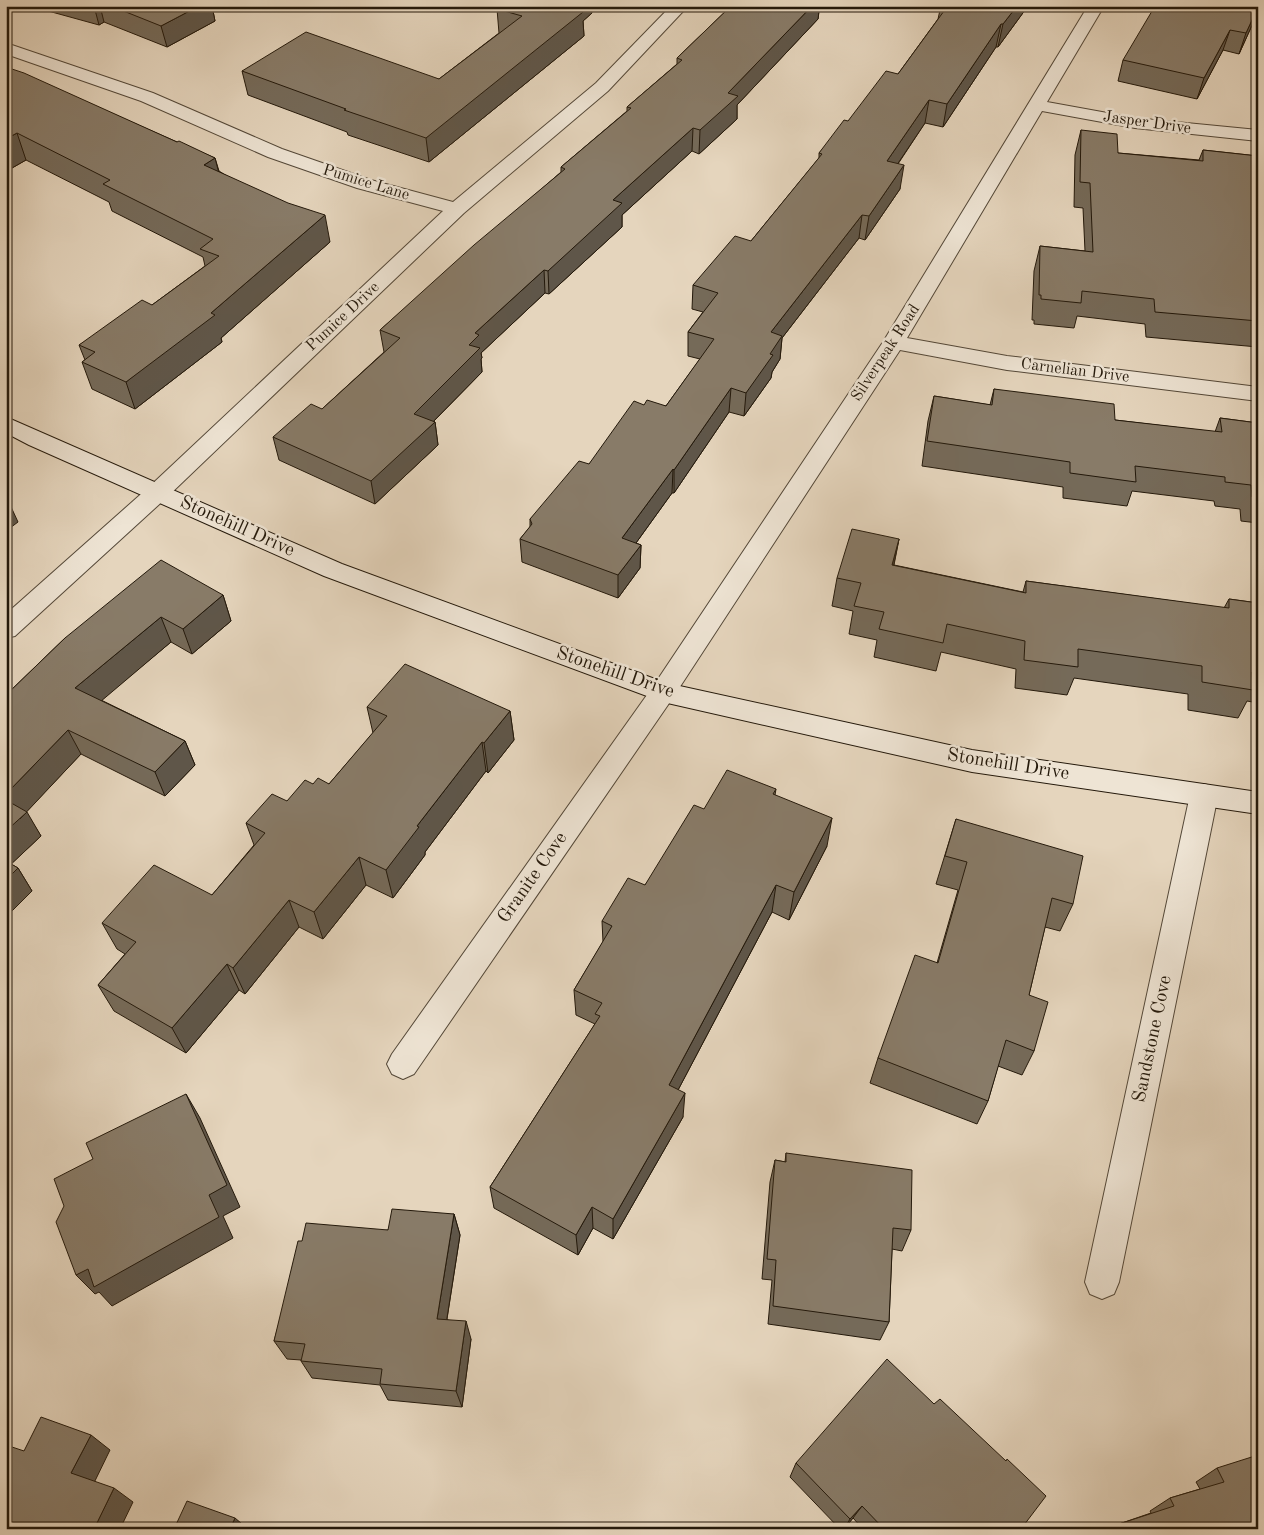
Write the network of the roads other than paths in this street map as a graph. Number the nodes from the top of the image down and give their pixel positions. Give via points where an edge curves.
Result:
1 (680, 6) edge
2 (1096, 6) edge
3 (6, 48) edge
4 (1036, 105) junction
5 (1258, 136) edge
6 (457, 209) junction
7 (894, 342) junction
8 (1258, 394) edge
9 (6, 424) edge
10 (158, 493) junction
11 (6, 629) edge
12 (662, 692) junction
13 (1204, 795) junction
14 (1258, 803) edge
15 (403, 1064) dead end
16 (1102, 1282) dead end

1 - 6 street, Pumice Drive via 602,87
2 - 4 street, Silverpeak Road
3 - 6 street, Pumice Lane via 147,96 275,153 364,184
4 - 5 street, Jasper Drive via 1135,123
4 - 7 street, Silverpeak Road
6 - 10 street, Pumice Drive
7 - 8 street, Carnelian Drive via 1007,363
7 - 12 street, Silverpeak Road
9 - 10 street, Stonehill Drive
10 - 11 street, Pumice Drive
10 - 12 street, Stonehill Drive via 333,570
12 - 13 street, Stonehill Drive via 972,761
12 - 15 street, Granite Cove
13 - 14 street, Stonehill Drive
13 - 16 street, Sandstone Cove

